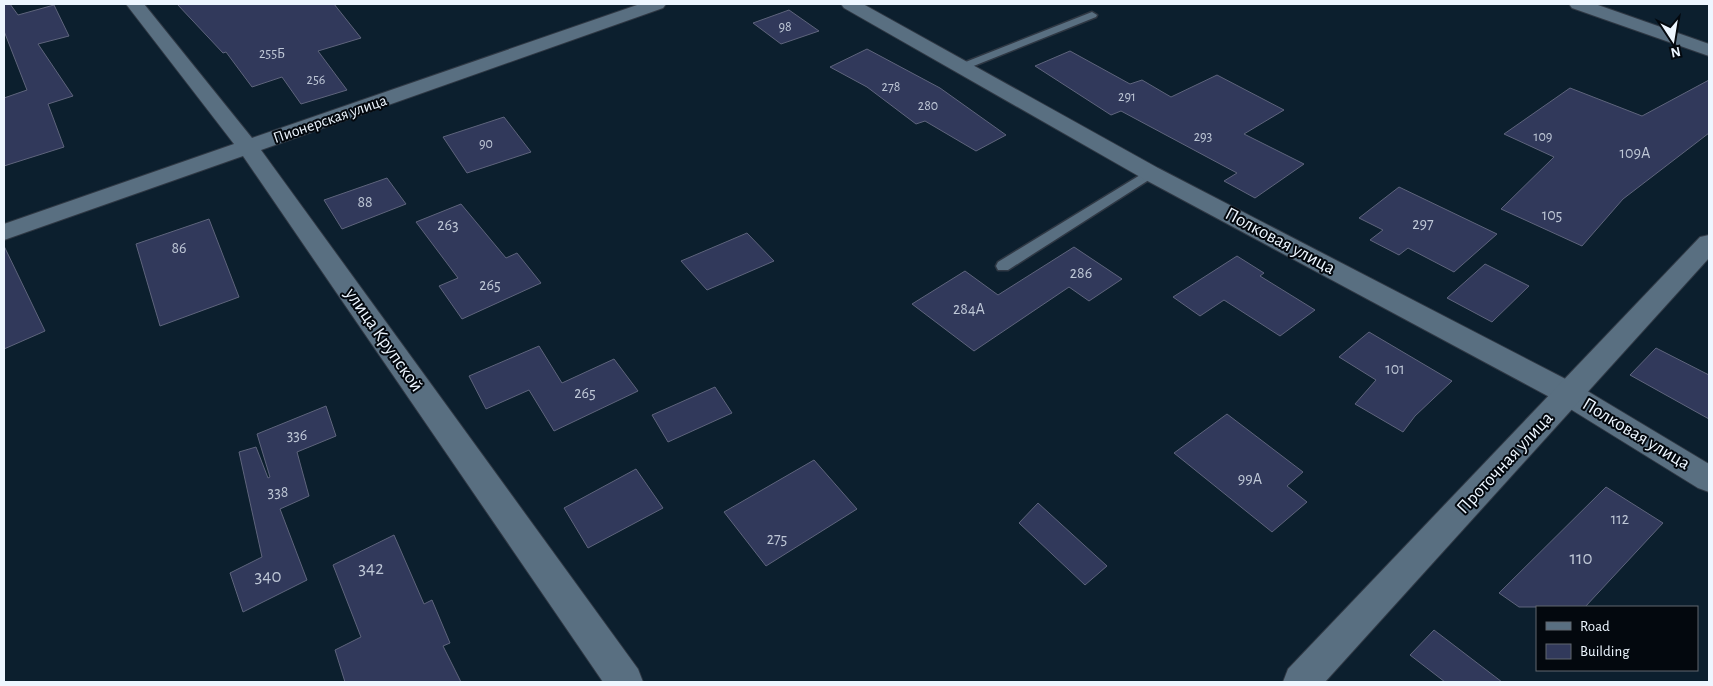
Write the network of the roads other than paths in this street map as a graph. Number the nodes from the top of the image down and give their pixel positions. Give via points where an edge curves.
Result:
1 (135, 4) edge
2 (657, 4) edge
3 (850, 4) edge
4 (1578, 4) edge
5 (1092, 15) dead end
6 (1709, 50) edge
7 (962, 66) junction
8 (248, 148) junction
9 (1150, 173) junction
10 (4, 232) edge
11 (1709, 243) edge
12 (1003, 266) dead end
13 (1569, 394) junction
14 (1709, 479) edge
15 (625, 682) edge
16 (1301, 682) edge

1 - 8 street, улица Крупской
2 - 8 street, Пионерская улица
3 - 7 street, Полковая улица
4 - 6 street
5 - 7 lane
7 - 9 street, Полковая улица
8 - 10 street, Пионерская улица
8 - 15 street, улица Крупской
9 - 12 lane
9 - 13 street, Полковая улица
11 - 13 street, Проточная улица
13 - 14 street, Полковая улица
13 - 16 street, Проточная улица

